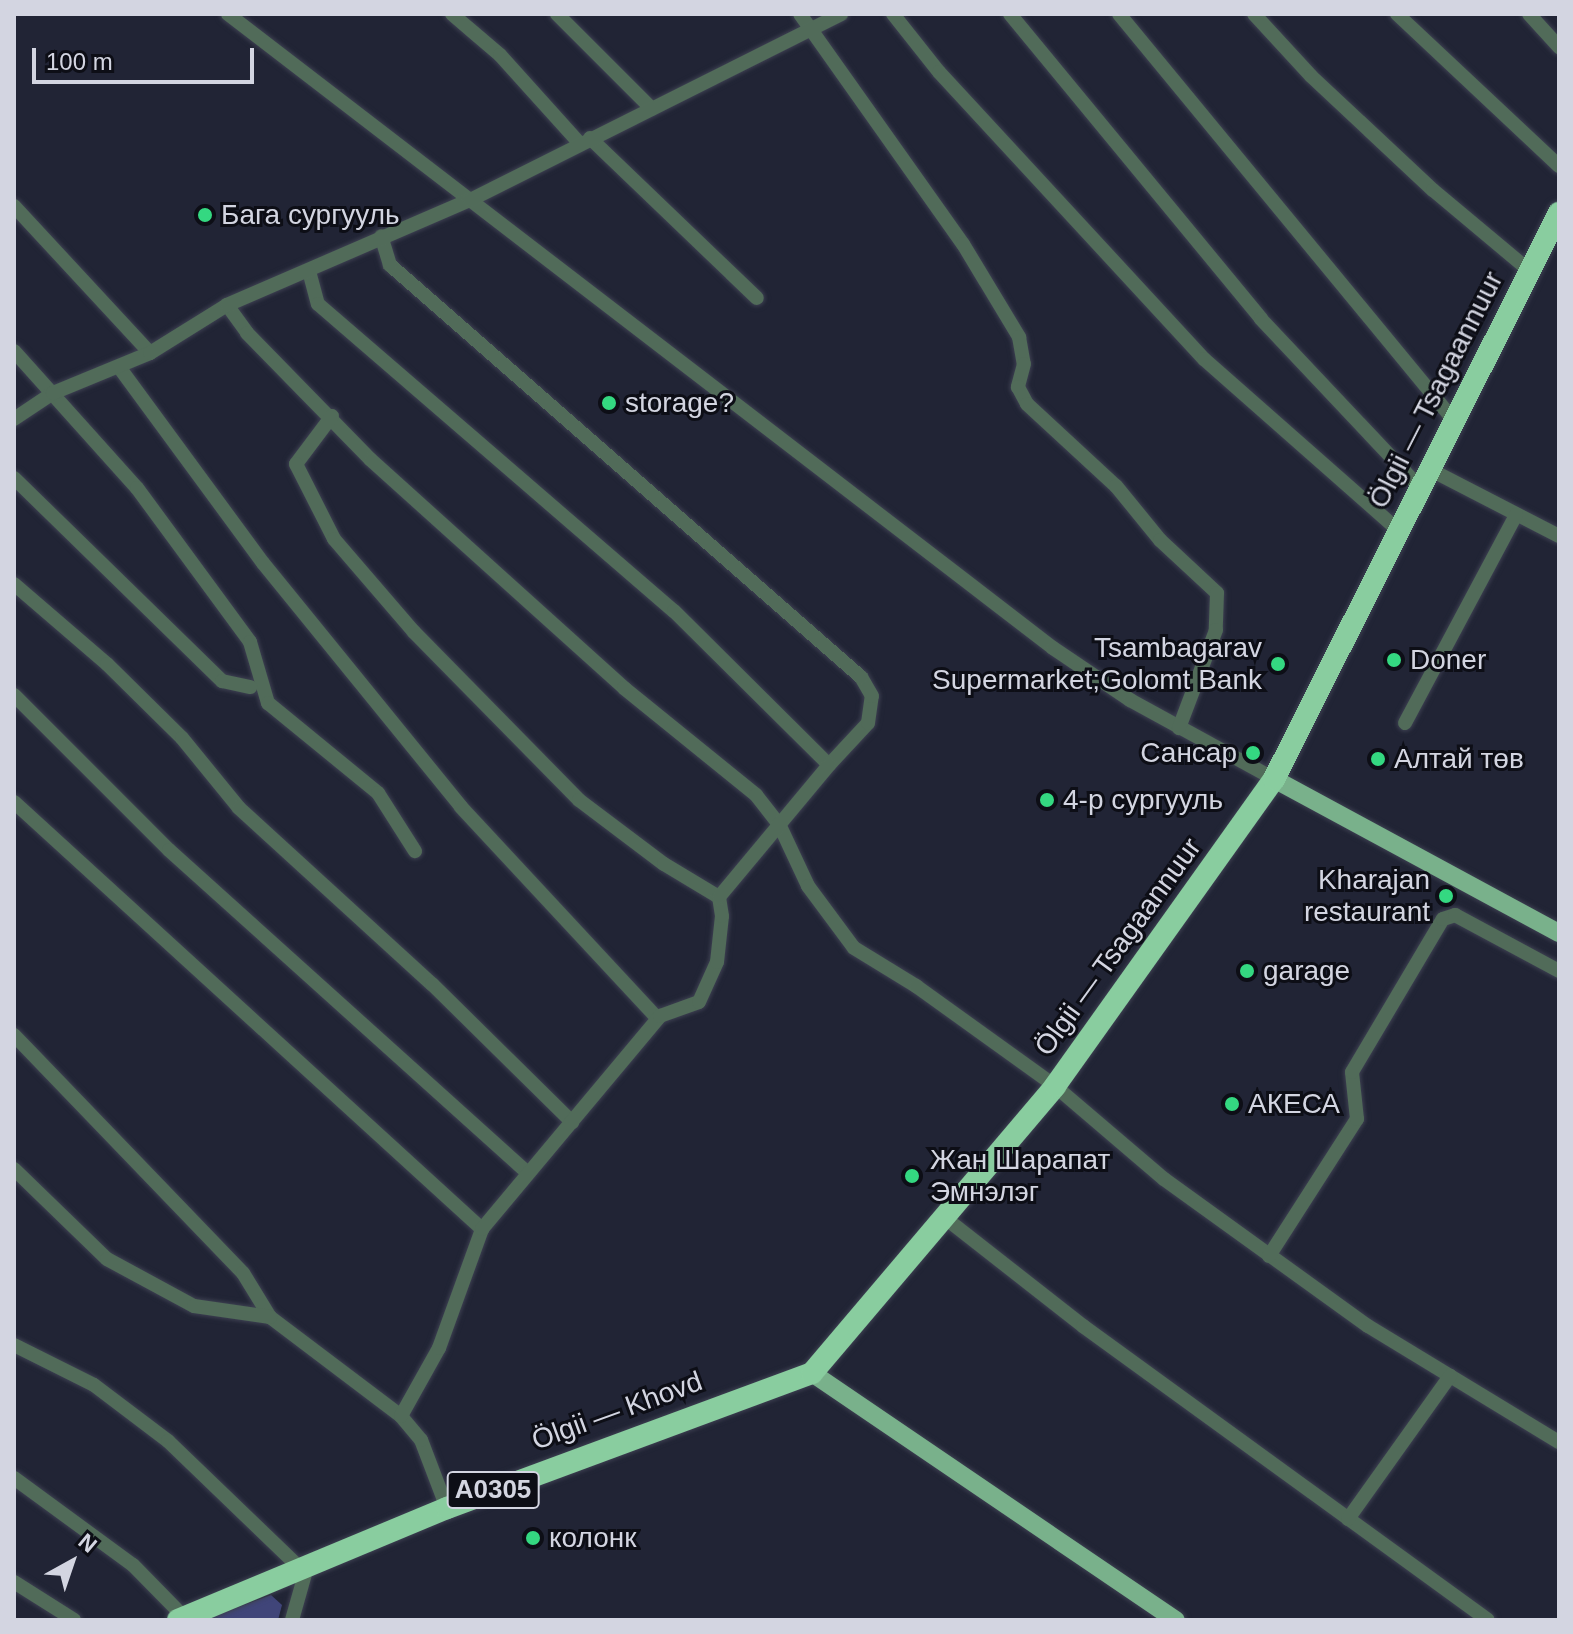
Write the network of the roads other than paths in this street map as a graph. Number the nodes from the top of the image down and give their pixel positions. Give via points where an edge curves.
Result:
1 (228, 14) edge
2 (452, 14) edge
3 (557, 14) edge
4 (800, 14) edge
5 (841, 14) edge
6 (893, 14) edge
7 (1010, 14) edge
8 (1119, 14) edge
9 (1254, 14) edge
10 (1397, 14) edge
11 (1529, 14) edge
12 (813, 28) junction
13 (1559, 47) edge
14 (652, 109) junction
15 (585, 141) junction
16 (1559, 166) edge
17 (470, 200) junction
18 (14, 206) edge
19 (1559, 213) edge
20 (381, 236) junction
21 (309, 271) junction
22 (1530, 271) junction
23 (757, 298) dead end
24 (227, 305) junction
25 (14, 351) edge
26 (150, 353) junction
27 (119, 367) junction
28 (53, 393) junction
29 (332, 416) junction
30 (14, 419) edge
31 (1456, 423) junction
32 (14, 478) edge
33 (1426, 479) junction
34 (1516, 515) junction
35 (1399, 531) junction
36 (1559, 536) edge
37 (14, 584) edge
38 (250, 687) dead end
39 (14, 695) edge
40 (1405, 723) dead end
41 (1179, 728) junction
42 (829, 765) junction
43 (1274, 779) junction
44 (14, 802) edge
45 (779, 824) junction
46 (415, 851) dead end
47 (719, 897) junction
48 (1559, 933) edge
49 (1559, 971) edge
50 (658, 1019) junction
51 (14, 1035) edge
52 (1055, 1086) junction
53 (572, 1122) junction
54 (14, 1169) edge
55 (527, 1172) junction
56 (944, 1217) junction
57 (482, 1229) junction
58 (1269, 1256) junction
59 (270, 1317) junction
60 (14, 1345) edge
61 (812, 1373) junction
62 (1450, 1376) junction
63 (401, 1416) junction
64 (1559, 1442) edge
65 (14, 1478) edge
66 (447, 1508) junction
67 (1348, 1519) junction
68 (304, 1566) junction
69 (14, 1582) edge
70 (181, 1619) edge
71 (74, 1620) edge
72 (292, 1620) edge
73 (1176, 1620) edge
74 (1488, 1620) edge

1 - 17 street
2 - 15 street
3 - 14 street
4 - 12 street
5 - 12 street
6 - 35 street via 939,72 1204,359
7 - 33 street via 1261,319
8 - 31 street
9 - 22 street via 1311,76 1422,180
10 - 16 street
11 - 13 street
12 - 14 street
12 - 41 street via 963,244 1019,337 1024,364 1018,387 1027,404 1116,486 1160,540 1217,593 1216,630
14 - 15 street
15 - 17 street
15 - 23 street
17 - 20 street
17 - 41 street via 1053,648
18 - 26 street
19 - 22 highway, Ölgii — Tsagaannuur
20 - 21 street
20 - 42 street via 390,265 861,677 872,696 868,723
21 - 24 street
21 - 42 street via 318,304 674,611
22 - 31 highway, Ölgii — Tsagaannuur
24 - 26 street
24 - 29 street via 247,333
25 - 28 street
26 - 27 street
27 - 28 street
27 - 50 street via 263,563 461,807
28 - 30 street
28 - 46 street via 137,488 250,642 268,703 378,793
29 - 45 street via 371,460 624,688 756,795
29 - 47 street via 296,464 334,539 414,632 579,800 664,864
31 - 33 highway, Ölgii — Tsagaannuur
32 - 38 street via 222,681
33 - 34 street
33 - 35 highway, Ölgii — Tsagaannuur
34 - 36 street
34 - 40 street
35 - 43 highway, Ölgii — Tsagaannuur
37 - 53 street via 107,664 182,738 239,808 432,984
39 - 55 street via 169,850
41 - 43 street
42 - 45 street
43 - 48 main road
43 - 52 highway, Ölgii — Tsagaannuur
44 - 57 street
45 - 47 street
45 - 52 street via 808,886 854,948
47 - 50 street via 717,962 699,1002
49 - 58 street via 1455,915 1443,919 1352,1072 1357,1119
50 - 53 street
51 - 59 street via 243,1273
52 - 56 highway, Ölgii — Tsagaannuur
52 - 58 street via 1164,1179
53 - 55 street
54 - 59 street via 107,1259 194,1306
55 - 57 street
56 - 61 highway, Ölgii — Tsagaannuur
56 - 67 street via 1083,1326
57 - 63 street via 439,1348
58 - 62 street
59 - 63 street
60 - 68 street via 94,1385 168,1441
61 - 66 highway, Ölgii — Khovd / A0305
61 - 73 main road
62 - 64 street
62 - 67 street
63 - 66 street via 421,1440
65 - 70 street via 133,1565
66 - 68 highway, Ölgii — Khovd / A0305
67 - 74 street
68 - 70 highway, Ölgii — Khovd / A0305
68 - 72 street
69 - 71 street

